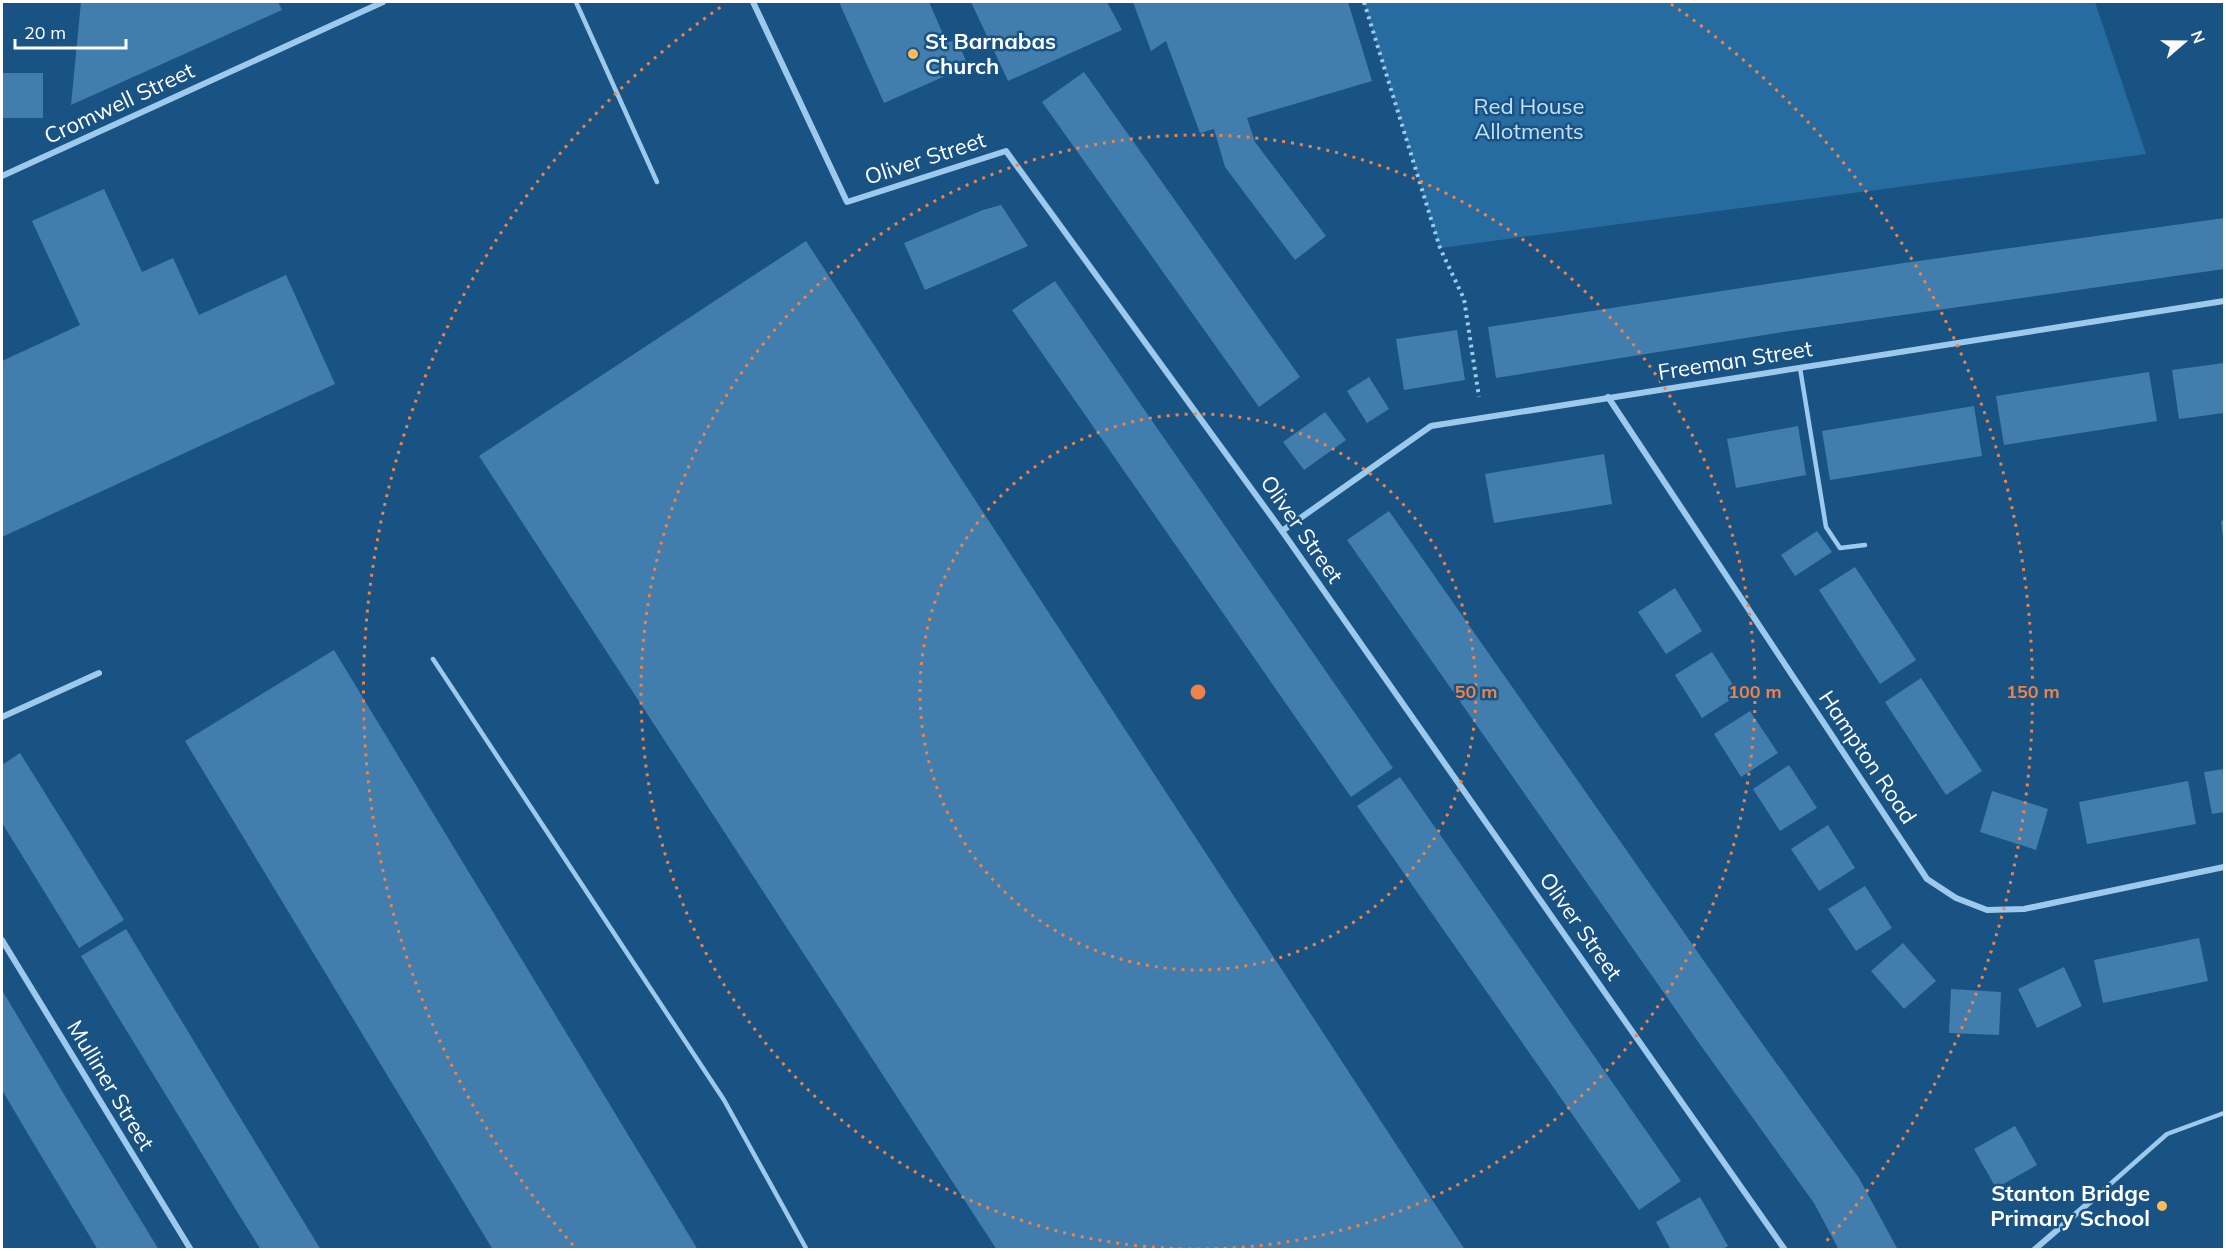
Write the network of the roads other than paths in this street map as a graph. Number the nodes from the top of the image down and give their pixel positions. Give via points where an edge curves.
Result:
1 (383, 2) edge
2 (576, 2) edge
3 (753, 2) edge
4 (2, 176) edge
5 (657, 182) dead end
6 (2224, 301) edge
7 (1800, 368) junction
8 (1608, 397) junction
9 (1282, 531) junction
10 (1865, 545) dead end
11 (433, 659) dead end
12 (99, 673) dead end
13 (2, 717) edge
14 (2224, 867) edge
15 (2, 940) edge
16 (2224, 1113) edge
17 (2091, 1201) joint
18 (191, 1250) edge
19 (807, 1250) edge
20 (1785, 1250) edge
21 (2034, 1250) edge

1 - 4 street, Cromwell Street
2 - 5 lane
3 - 9 street, Oliver Street via 847,202 1006,151
6 - 7 street, Freeman Street
7 - 8 street, Freeman Street
7 - 10 lane via 1826,527 1840,548
8 - 9 street, Freeman Street via 1431,426
8 - 14 street, Hampton Road via 1927,879 1956,898 1988,909 2024,909
9 - 20 street, Oliver Street
11 - 19 lane via 724,1100
12 - 13 street
15 - 18 street, Mulliner Street
16 - 17 lane via 2167,1134
17 - 21 street

